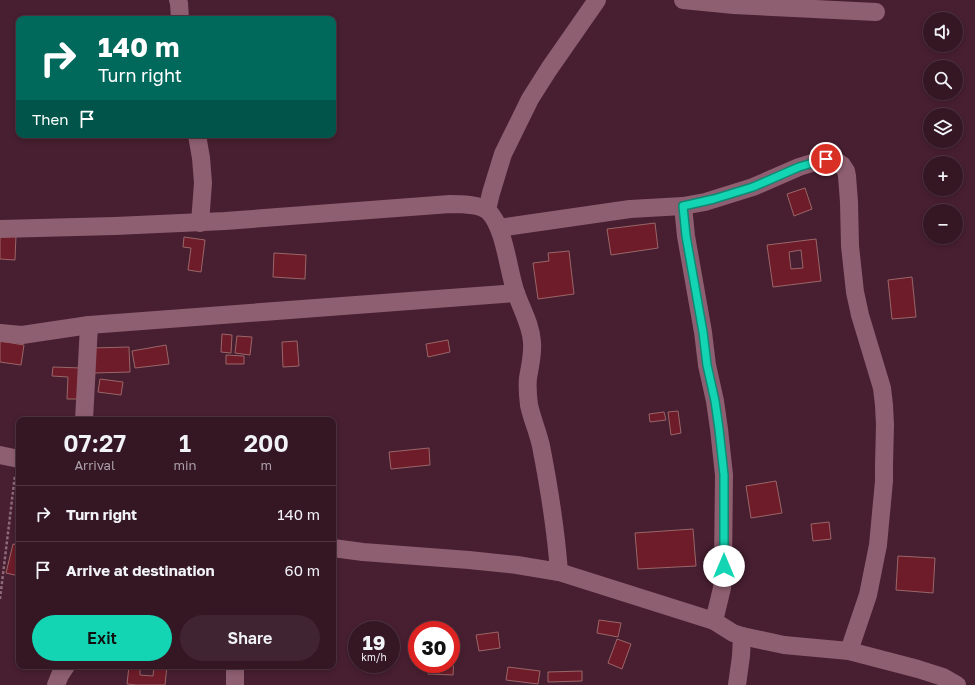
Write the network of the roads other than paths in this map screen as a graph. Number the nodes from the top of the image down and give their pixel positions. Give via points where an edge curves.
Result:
1 (178, 0) edge
2 (596, 0) edge
3 (683, 0) edge
4 (876, 12) dead end
5 (180, 16) edge
6 (198, 138) edge
7 (683, 206) junction
8 (487, 210) junction
9 (200, 222) junction
10 (499, 228) junction
11 (0, 229) edge
12 (516, 293) junction
13 (89, 325) junction
14 (0, 333) edge
15 (84, 417) edge
16 (336, 548) edge
17 (559, 572) junction
18 (714, 621) junction
19 (742, 636) junction
20 (849, 651) junction
21 (64, 669) edge
22 (235, 669) edge
23 (56, 685) edge
24 (235, 685) edge
25 (737, 685) edge
26 (957, 685) edge

1 - 5 street
2 - 8 street via 530,99 503,154
3 - 4 street
6 - 9 street via 202,183
7 - 10 street via 630,209
7 - 18 street via 707,365 715,401 724,475 724,566
7 - 20 street via 745,189 826,159 836,161 846,171 855,292 880,383 885,425 884,481 878,545 868,595
8 - 9 street via 475,206 450,204
8 - 10 street
9 - 11 street
10 - 12 street
12 - 13 street
12 - 17 street via 532,336 533,355 528,379 529,406 541,446
13 - 14 street via 22,335
13 - 15 street
16 - 17 street via 517,565
17 - 18 street
18 - 19 street
19 - 20 street via 784,645
19 - 25 street
20 - 26 street via 918,669 943,677
21 - 23 street
22 - 24 street

